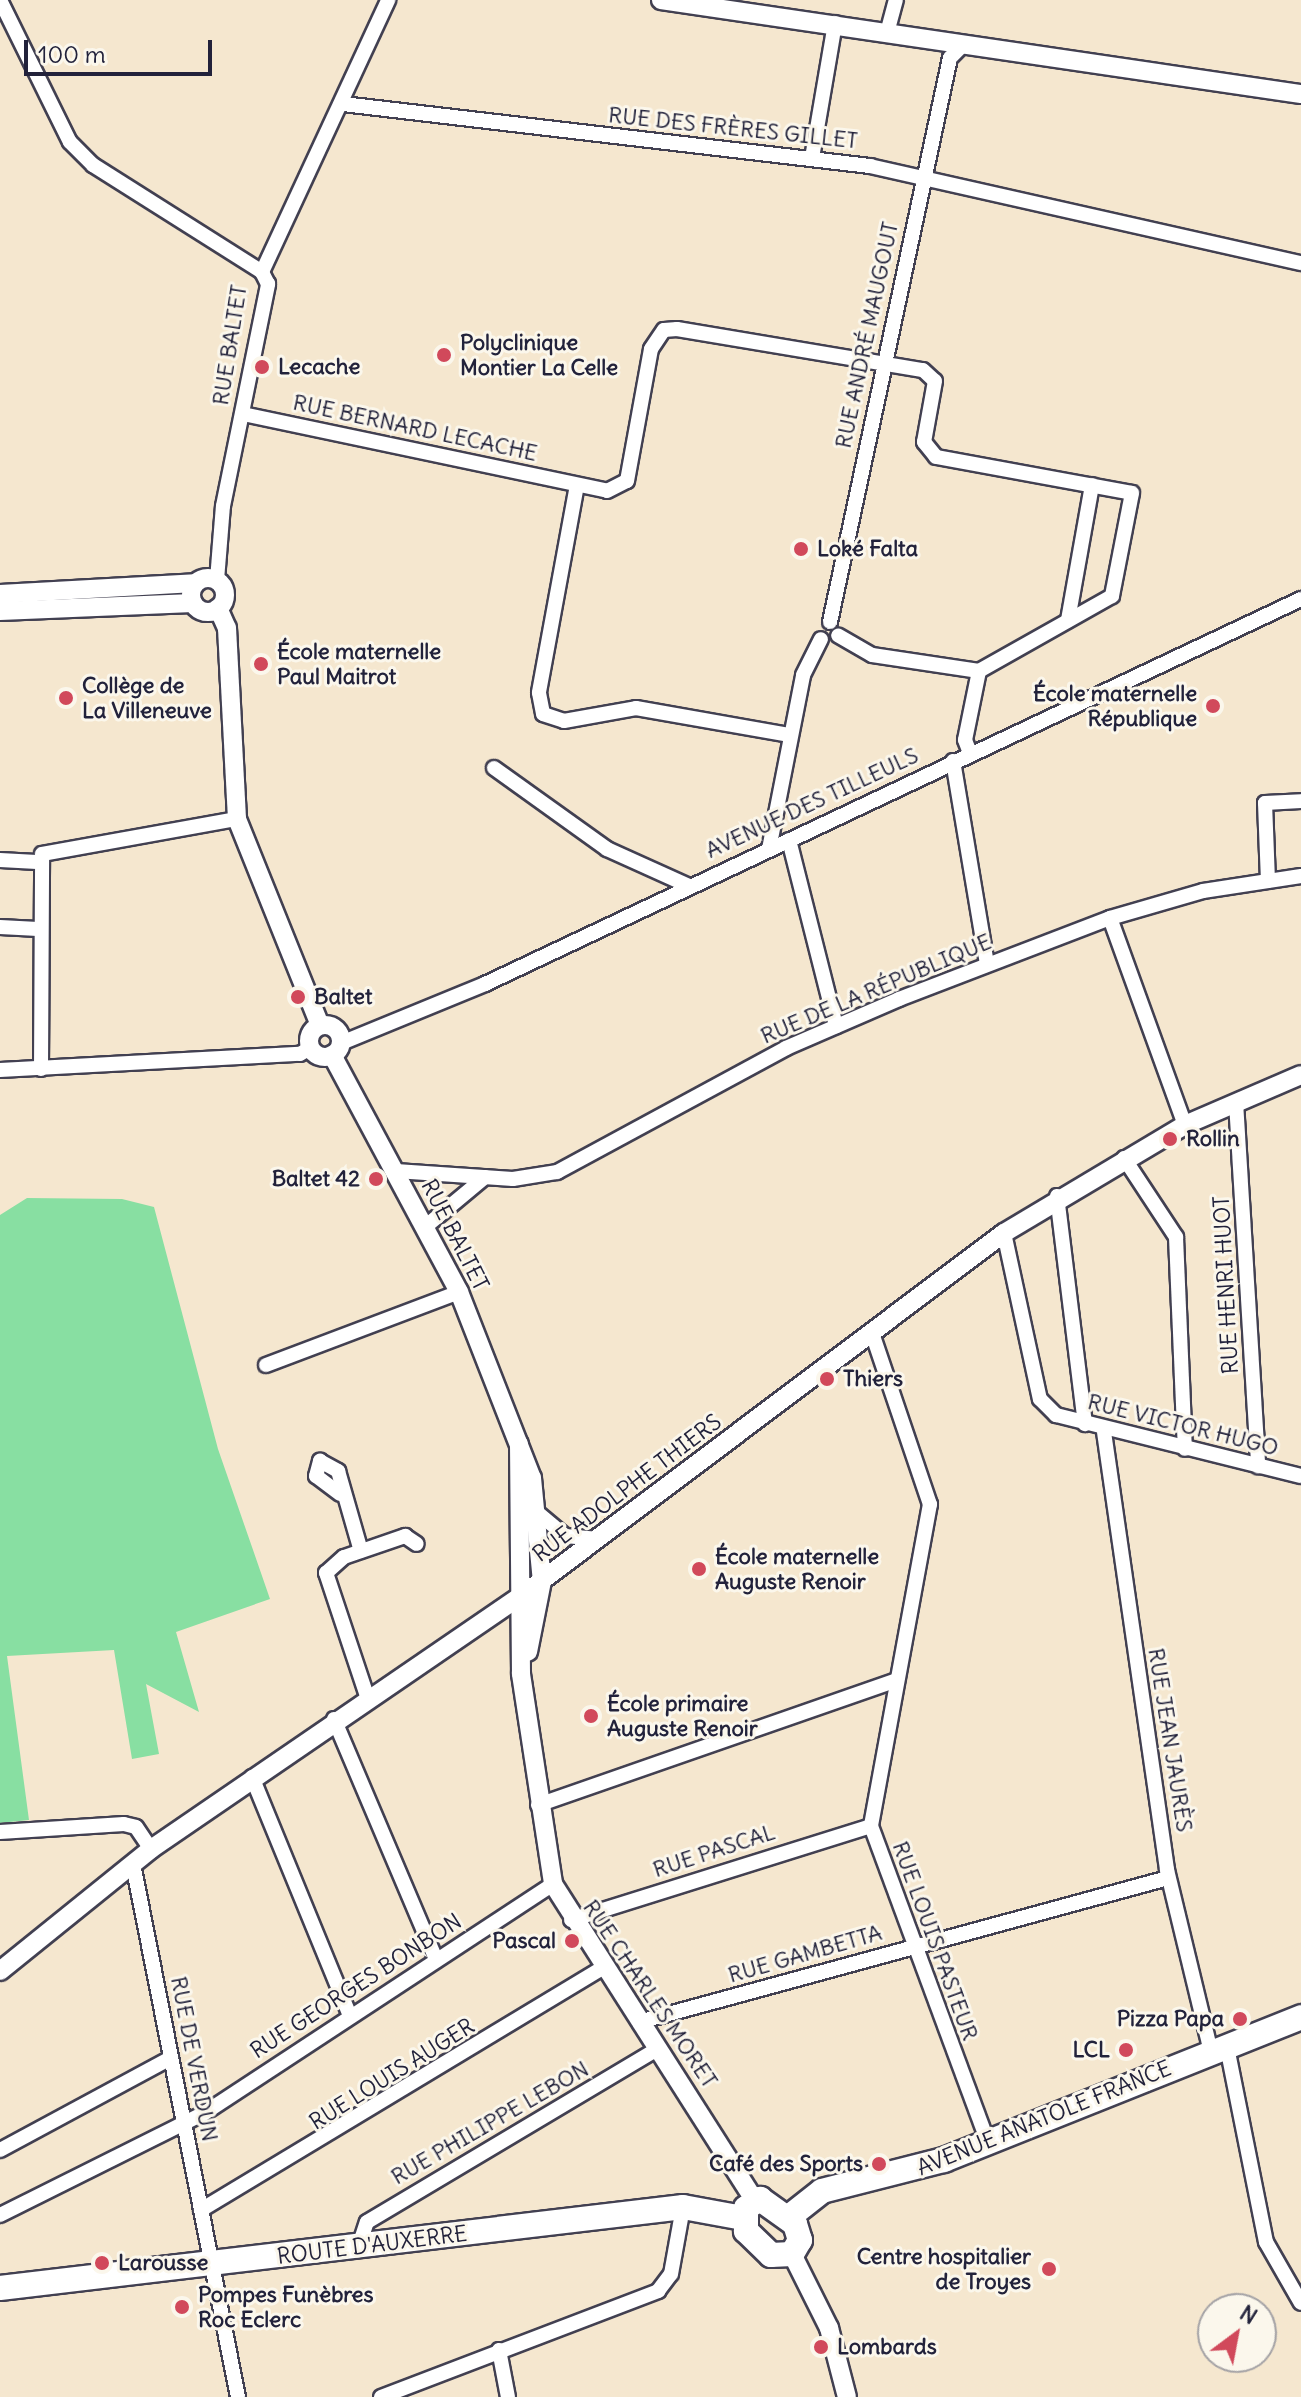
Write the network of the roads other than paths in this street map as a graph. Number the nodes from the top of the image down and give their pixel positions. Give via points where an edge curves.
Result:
1 (0, 0) edge
2 (388, 0) edge
3 (661, 0) edge
4 (896, 0) edge
5 (835, 23) junction
6 (887, 33) junction
7 (939, 39) junction
8 (965, 43) junction
9 (950, 58) junction
10 (1301, 94) edge
11 (343, 104) junction
12 (812, 158) junction
13 (923, 179) junction
14 (1301, 263) edge
15 (262, 272) junction
16 (881, 363) junction
17 (243, 414) junction
18 (577, 485) junction
19 (1092, 485) junction
20 (217, 580) junction
21 (195, 583) junction
22 (0, 594) edge
23 (1301, 599) edge
24 (193, 603) junction
25 (218, 608) junction
26 (0, 611) edge
27 (1068, 620) junction
28 (834, 628) junction
29 (979, 671) junction
30 (789, 735) junction
31 (970, 753) junction
32 (953, 761) junction
33 (494, 768) dead end
34 (1301, 801) edge
35 (237, 819) junction
36 (789, 840) junction
37 (769, 849) junction
38 (0, 860) edge
39 (37, 862) junction
40 (1301, 876) edge
41 (1268, 881) junction
42 (689, 886) junction
43 (1110, 918) junction
44 (0, 927) edge
45 (38, 929) junction
46 (987, 964) junction
47 (320, 1025) junction
48 (836, 1026) junction
49 (336, 1049) junction
50 (305, 1051) junction
51 (41, 1069) junction
52 (0, 1070) edge
53 (1301, 1075) edge
54 (1236, 1102) junction
55 (1185, 1125) junction
56 (1124, 1158) junction
57 (396, 1171) junction
58 (485, 1177) junction
59 (1057, 1196) junction
60 (425, 1227) junction
61 (1004, 1233) junction
62 (459, 1292) junction
63 (872, 1333) junction
64 (266, 1365) dead end
65 (1085, 1424) junction
66 (1104, 1432) junction
67 (519, 1444) junction
68 (1185, 1449) junction
69 (1258, 1466) junction
70 (1301, 1476) edge
71 (340, 1494) dead end
72 (538, 1513) junction
73 (599, 1539) junction
74 (417, 1544) dead end
75 (361, 1551) junction
76 (542, 1581) junction
77 (521, 1596) junction
78 (896, 1680) junction
79 (367, 1696) junction
80 (526, 1706) junction
81 (334, 1719) junction
82 (252, 1777) junction
83 (538, 1805) junction
84 (871, 1826) junction
85 (0, 1832) edge
86 (151, 1849) junction
87 (133, 1864) junction
88 (1168, 1878) junction
89 (553, 1884) junction
90 (571, 1920) junction
91 (914, 1946) junction
92 (436, 1959) junction
93 (602, 1968) junction
94 (0, 1971) edge
95 (350, 2016) junction
96 (1301, 2017) edge
97 (639, 2022) junction
98 (657, 2049) junction
99 (1219, 2050) junction
100 (171, 2058) junction
101 (183, 2123) junction
102 (988, 2142) junction
103 (0, 2150) edge
104 (683, 2207) junction
105 (749, 2209) junction
106 (201, 2210) junction
107 (0, 2215) edge
108 (789, 2217) junction
109 (359, 2246) junction
110 (792, 2254) junction
111 (212, 2264) junction
112 (0, 2288) edge
113 (1301, 2303) edge
114 (499, 2350) junction
115 (238, 2397) edge
116 (381, 2397) edge
117 (508, 2397) edge
118 (847, 2397) edge

1 - 15 street via 70,142 93,165
2 - 11 street, RUE BALTET
3 - 5 street
4 - 6 street
5 - 6 street
5 - 12 street
6 - 7 street
7 - 8 street
7 - 9 street
8 - 9 street
8 - 10 street
9 - 13 street, RUE ANDRÉ MAUGOUT
11 - 12 street, RUE DES FRÈRES GILLET
11 - 15 street, RUE BALTET
12 - 13 street, RUE DES FRÈRES GILLET
13 - 14 street, RUE DES FRÈRES GILLET
13 - 16 street, RUE ANDRÉ MAUGOUT
15 - 17 street, RUE BALTET via 268,284
16 - 18 street, RUE BERNARD LECACHE via 664,330 651,349 627,481 607,491
16 - 19 street via 923,370 935,381 924,442 936,457
16 - 28 street, RUE ANDRÉ MAUGOUT
17 - 18 street, RUE BERNARD LECACHE
17 - 20 street, RUE BALTET
18 - 30 street via 539,693 543,714 564,721 636,708
19 - 27 street
19 - 27 street via 1132,493 1112,596
20 - 21 street
20 - 25 street via 225,594
21 - 22 street
21 - 24 street
23 - 31 street, AVENUE DES TILLEULS
24 - 25 street
24 - 26 street
25 - 35 street via 227,628
27 - 29 street
28 - 29 street via 872,655
28 - 30 street, RUE ANDRÉ MAUGOUT via 820,626 821,639 803,675
29 - 31 street via 965,740
30 - 37 street
31 - 32 street, AVENUE DES TILLEULS
32 - 36 street, AVENUE DES TILLEULS
32 - 46 street
33 - 42 street via 607,849
34 - 41 street via 1265,803
35 - 39 street via 52,851
35 - 47 street
36 - 37 street, AVENUE DES TILLEULS
36 - 48 street
37 - 42 street, AVENUE DES TILLEULS
38 - 39 street
39 - 45 street
40 - 41 street, RUE DE LA RÉPUBLIQUE
41 - 43 street, RUE DE LA RÉPUBLIQUE
42 - 49 street, AVENUE DES TILLEULS
43 - 46 street, RUE DE LA RÉPUBLIQUE
43 - 55 street
44 - 45 street
45 - 51 street
46 - 48 street, RUE DE LA RÉPUBLIQUE
47 - 49 street via 335,1028
47 - 50 street
48 - 58 street, RUE DE LA RÉPUBLIQUE via 587,1162 513,1179
49 - 50 street
49 - 57 street, RUE BALTET
50 - 51 street
51 - 52 street
53 - 54 street, RUE ADOLPHE THIERS
54 - 55 street, RUE ADOLPHE THIERS
54 - 69 street, RUE HENRI HUOT
55 - 56 street, RUE ADOLPHE THIERS
56 - 59 street, RUE ADOLPHE THIERS
56 - 68 street via 1176,1237
57 - 58 street, RUE DE LA RÉPUBLIQUE
57 - 60 street, RUE BALTET
58 - 60 street
59 - 61 street, RUE ADOLPHE THIERS
59 - 65 street
60 - 62 street, RUE BALTET
61 - 63 street, RUE ADOLPHE THIERS
61 - 65 street, RUE VICTOR HUGO via 1040,1399 1056,1415
62 - 64 street
62 - 67 street, RUE BALTET
63 - 73 street, RUE ADOLPHE THIERS
63 - 78 street, RUE LOUIS PASTEUR via 930,1504
65 - 66 street, RUE VICTOR HUGO
66 - 68 street, RUE VICTOR HUGO
66 - 88 street, RUE JEAN JAURÈS
67 - 72 street, RUE BALTET
67 - 77 street, RUE BALTET
68 - 69 street, RUE VICTOR HUGO
69 - 70 street, RUE VICTOR HUGO
71 - 75 street
72 - 73 street via 565,1536
72 - 76 street, RUE BALTET
73 - 76 street, RUE ADOLPHE THIERS
74 - 75 street via 405,1536
75 - 79 street via 326,1573
76 - 77 street, RUE ADOLPHE THIERS
76 - 80 street, RUE CHARLES MORET
77 - 79 street, RUE ADOLPHE THIERS
77 - 80 street, RUE CHARLES MORET
78 - 83 street
78 - 84 street, RUE LOUIS PASTEUR
79 - 81 street, RUE ADOLPHE THIERS
80 - 83 street, RUE CHARLES MORET
81 - 82 street, RUE ADOLPHE THIERS
81 - 92 street
82 - 86 street, RUE ADOLPHE THIERS
82 - 95 street
83 - 89 street, RUE CHARLES MORET
84 - 90 street, RUE PASCAL
84 - 91 street, RUE LOUIS PASTEUR
85 - 86 street via 124,1824 136,1827
86 - 87 street, RUE ADOLPHE THIERS
87 - 94 street, RUE ADOLPHE THIERS
87 - 100 street, RUE DE VERDUN
88 - 91 street, RUE GAMBETTA
88 - 99 street, RUE JEAN JAURÈS
89 - 90 street, RUE CHARLES MORET
89 - 92 street, RUE GEORGES BONBON
90 - 93 street, RUE CHARLES MORET
91 - 97 street, RUE GAMBETTA
91 - 102 street, RUE LOUIS PASTEUR
92 - 95 street, RUE GEORGES BONBON
93 - 97 street, RUE CHARLES MORET
93 - 106 street, RUE LOUIS AUGER
95 - 101 street, RUE GEORGES BONBON
96 - 99 main road, AVENUE ANATOLE FRANCE
97 - 98 street, RUE CHARLES MORET
98 - 105 street, RUE CHARLES MORET
98 - 109 street, RUE PHILIPPE LEBON via 367,2222
99 - 102 main road, AVENUE ANATOLE FRANCE
99 - 113 street, RUE JEAN JAURÈS via 1266,2242
100 - 101 street, RUE DE VERDUN
100 - 103 street
101 - 106 street, RUE DE VERDUN
101 - 107 street, RUE GEORGES BONBON
102 - 108 main road, AVENUE ANATOLE FRANCE via 904,2173 822,2191
104 - 105 main road, ROUTE D'AUXERRE
104 - 109 main road, ROUTE D'AUXERRE
104 - 114 street via 664,2286
105 - 108 main road via 771,2201
105 - 110 main road via 746,2231 771,2255
106 - 111 street, RUE DE VERDUN
108 - 110 main road via 800,2240
109 - 111 main road, ROUTE D'AUXERRE
110 - 118 street via 829,2328
111 - 112 main road, ROUTE D'AUXERRE
111 - 115 street, RUE DE VERDUN
114 - 116 street
114 - 117 street

